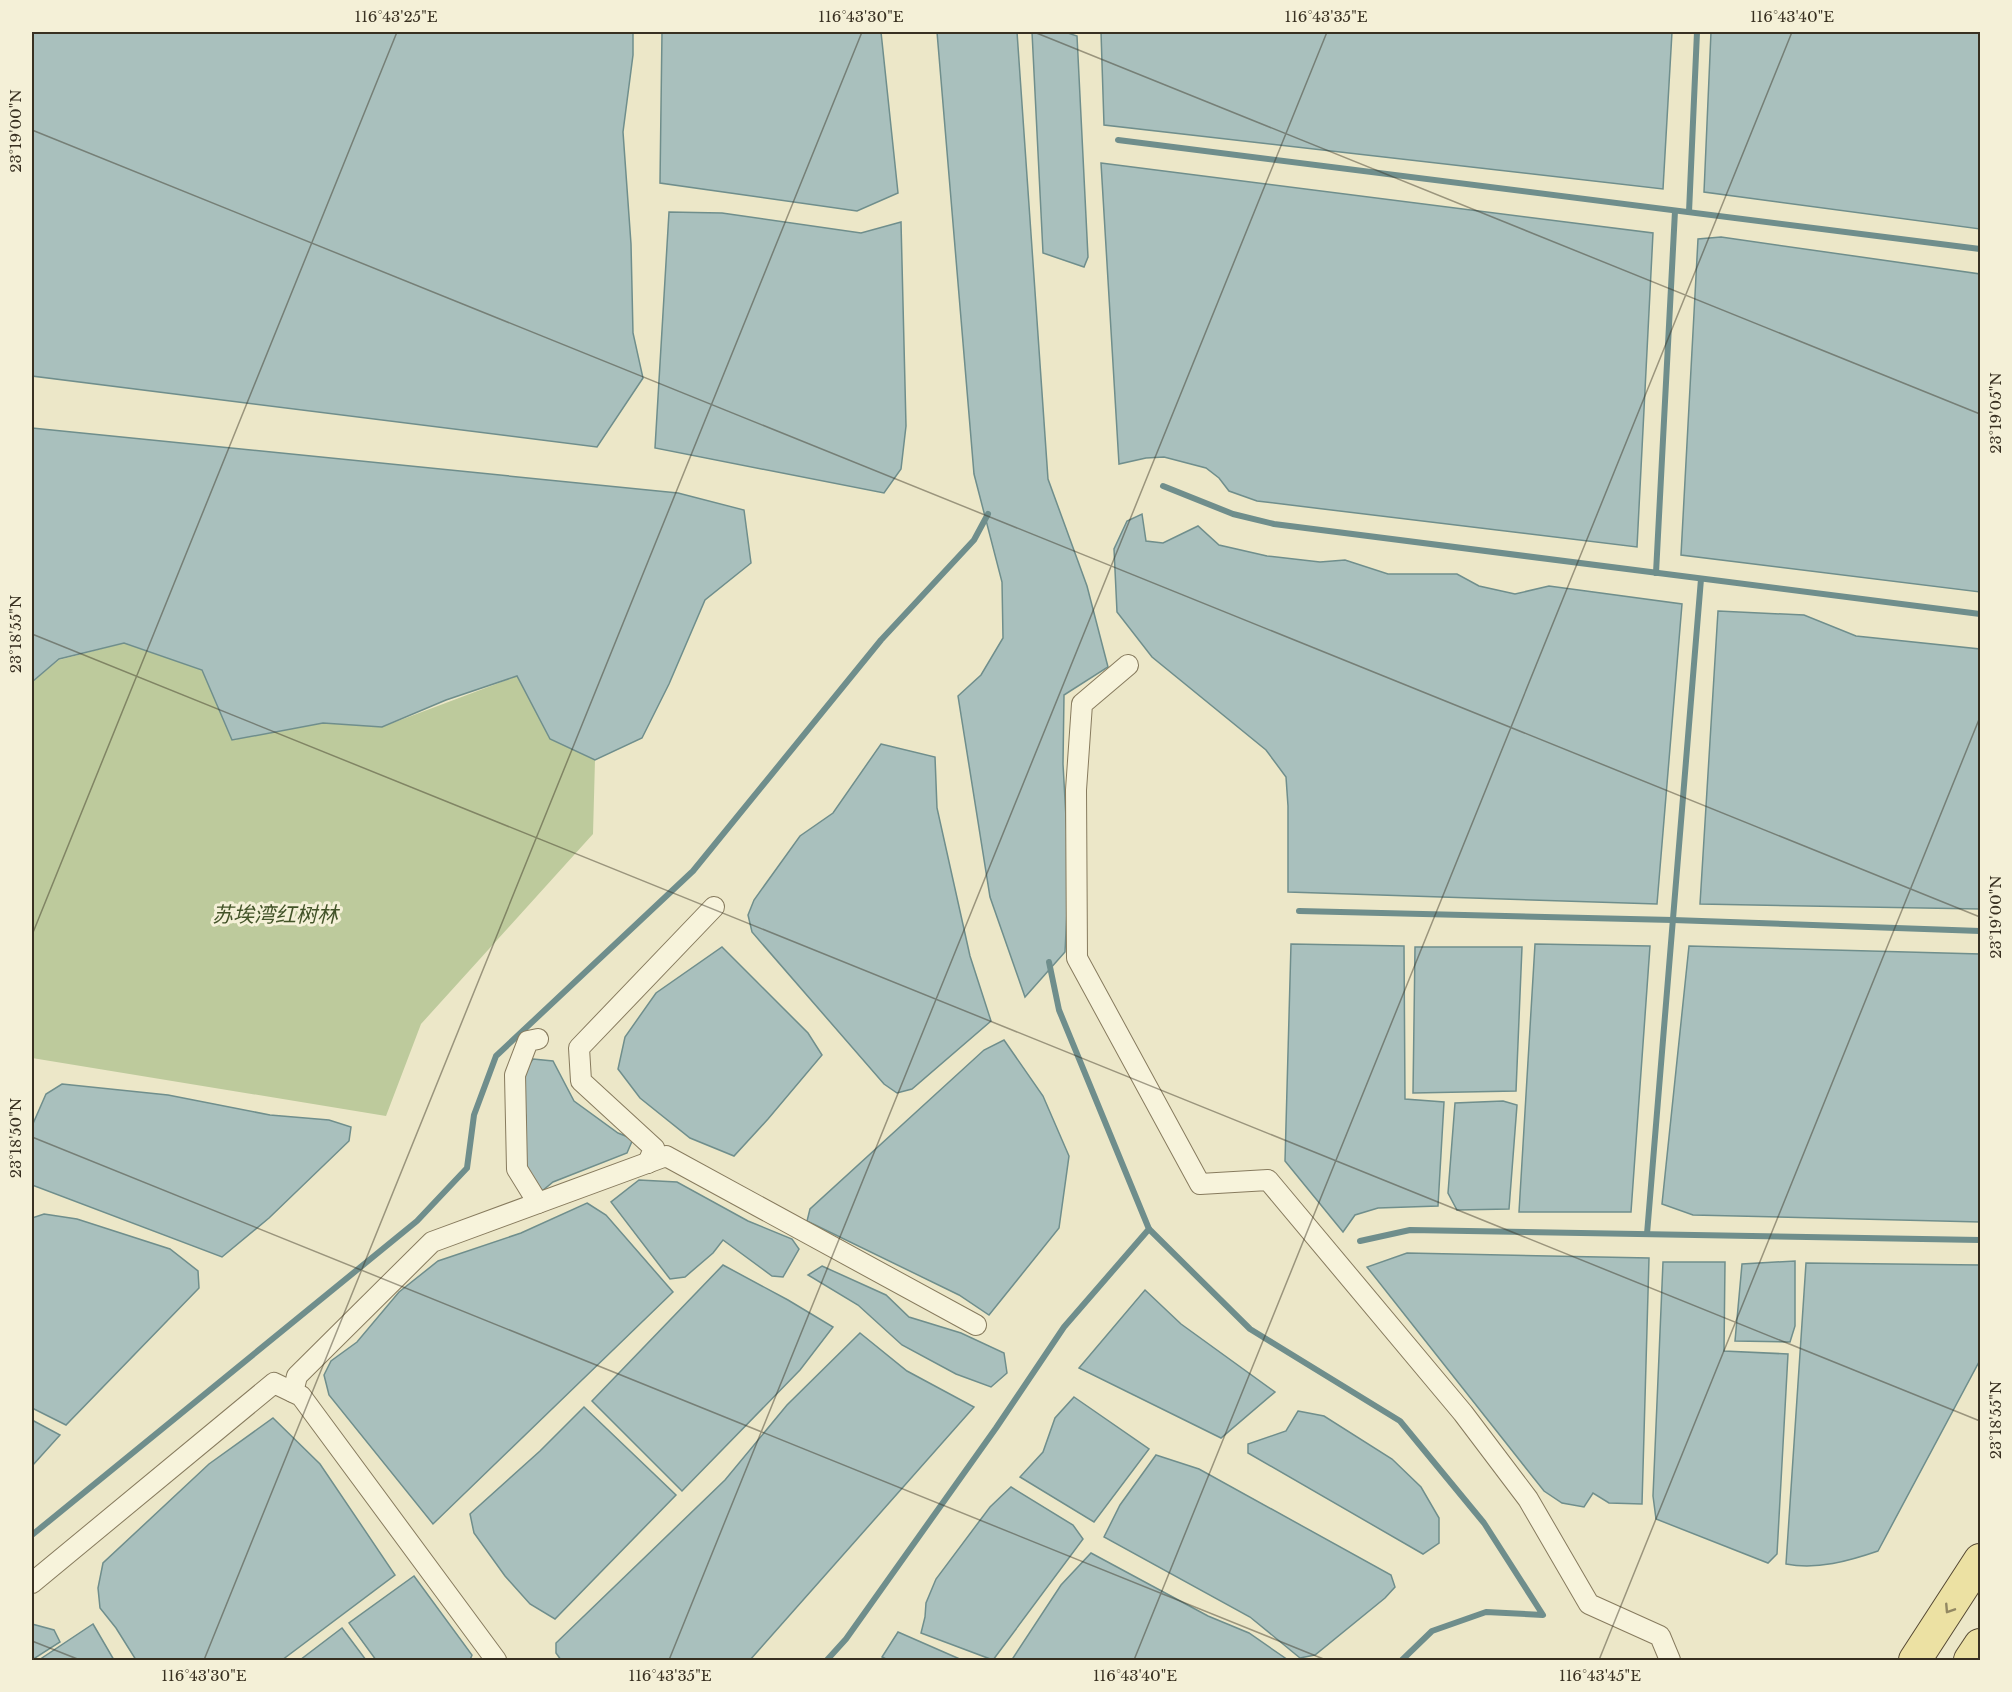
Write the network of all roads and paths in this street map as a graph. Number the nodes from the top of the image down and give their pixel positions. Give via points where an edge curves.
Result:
1 (1128, 665) dead end
2 (714, 908) dead end
3 (538, 1039) dead end
4 (648, 1162) junction
5 (538, 1203) junction
6 (976, 1325) dead end
7 (293, 1392) junction
8 (1980, 1560) edge
9 (32, 1583) edge
10 (1980, 1645) edge
11 (496, 1660) edge
12 (1670, 1660) edge
13 (1915, 1660) edge
14 (1971, 1660) edge

1 - 12 street via 1082,704 1076,790 1077,958 1200,1184 1268,1180 1471,1422 1528,1499 1589,1604 1660,1636
2 - 4 street via 579,1048 581,1081 654,1148
3 - 5 street via 528,1041 515,1075 517,1169
4 - 5 street
4 - 6 street via 666,1156
5 - 7 street via 432,1242 297,1376
7 - 9 street via 274,1383
7 - 11 street via 301,1396
8 -> 13 main road
10 - 14 main road

